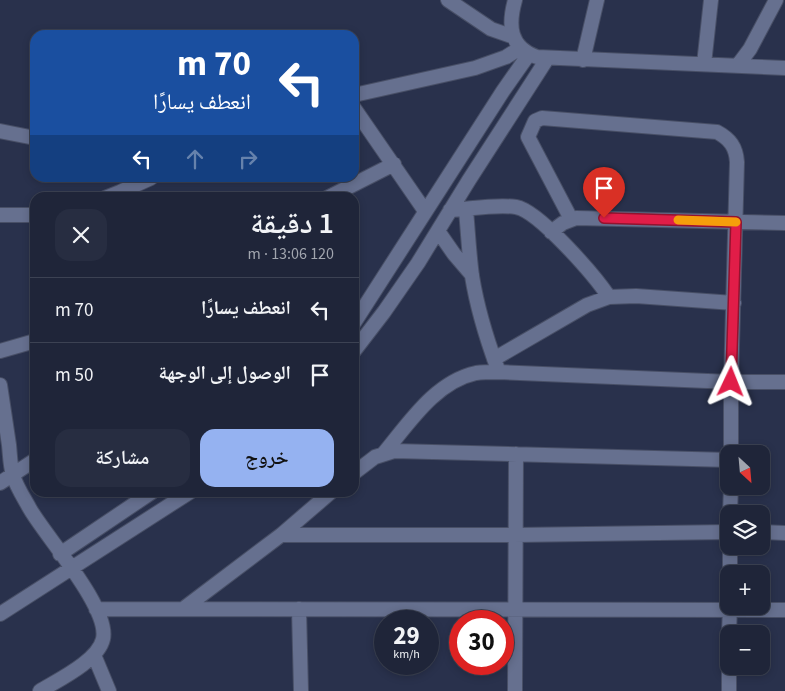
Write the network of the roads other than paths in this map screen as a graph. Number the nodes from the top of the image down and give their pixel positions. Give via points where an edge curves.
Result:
1 (448, 0) edge
2 (515, 0) edge
3 (597, 0) edge
4 (711, 0) edge
5 (776, 0) edge
6 (521, 47) junction
7 (547, 59) junction
8 (583, 60) junction
9 (704, 64) junction
10 (738, 65) junction
11 (785, 68) edge
12 (359, 94) edge
13 (359, 115) edge
14 (0, 131) edge
15 (30, 137) edge
16 (394, 164) junction
17 (142, 182) edge
18 (359, 182) edge
19 (359, 182) edge
20 (120, 192) edge
21 (339, 192) edge
22 (450, 210) junction
23 (466, 210) junction
24 (425, 211) junction
25 (30, 214) edge
26 (0, 215) edge
27 (570, 219) junction
28 (736, 222) junction
29 (785, 223) edge
30 (438, 230) junction
31 (551, 232) junction
32 (472, 275) junction
33 (609, 297) junction
34 (734, 303) junction
35 (359, 307) edge
36 (30, 342) edge
37 (359, 344) edge
38 (0, 351) edge
39 (496, 365) junction
40 (731, 382) junction
41 (785, 382) edge
42 (0, 384) edge
43 (731, 445) edge
44 (384, 453) junction
45 (516, 454) junction
46 (720, 460) edge
47 (30, 463) edge
48 (359, 469) edge
49 (13, 475) junction
50 (0, 483) edge
51 (145, 497) edge
52 (182, 497) edge
53 (325, 497) edge
54 (720, 532) edge
55 (770, 532) edge
56 (785, 533) edge
57 (281, 535) junction
58 (516, 535) junction
59 (60, 554) junction
60 (72, 568) junction
61 (183, 608) junction
62 (720, 608) edge
63 (96, 609) junction
64 (299, 609) junction
65 (514, 609) junction
66 (770, 609) edge
67 (785, 610) edge
68 (0, 614) edge
69 (94, 655) junction
70 (729, 675) edge
71 (40, 691) edge
72 (109, 691) edge
73 (301, 691) edge
74 (515, 691) edge
75 (729, 691) edge

1 - 6 street
2 - 6 street via 511,22
3 - 8 street
4 - 9 street
5 - 10 street
6 - 7 street
6 - 12 street via 506,57 475,68
6 - 24 street via 502,91
7 - 8 street
7 - 22 street
8 - 9 street
9 - 10 street
10 - 11 street
13 - 16 street
14 - 15 street
16 - 19 street
16 - 24 street
17 - 20 street
18 - 21 street
22 - 23 street
22 - 30 street
23 - 31 street via 517,207 533,214
23 - 32 street
24 - 35 street
25 - 26 street
27 - 28 street
27 - 28 street via 528,136 535,122 542,118 717,132 726,136 736,152
27 - 31 street
28 - 29 street
28 - 34 street
30 - 32 street
30 - 37 street
31 - 33 street via 589,270
32 - 39 street
33 - 34 street
33 - 39 street via 587,305
34 - 40 street
36 - 38 street
39 - 40 street
39 - 44 street via 443,388
40 - 41 street
40 - 43 street
42 - 49 street
44 - 45 street
44 - 48 street
45 - 46 street
45 - 58 street
47 - 49 street
49 - 50 street
49 - 59 street via 30,509
51 - 59 street
52 - 60 street
53 - 57 street
54 - 58 street
55 - 56 street
57 - 58 street
57 - 61 street
58 - 65 street
59 - 60 street
60 - 63 street
60 - 68 street
61 - 63 street
61 - 64 street
62 - 65 street
63 - 69 street via 103,638
64 - 65 street
64 - 73 street
65 - 74 street
66 - 67 street
69 - 71 street
69 - 72 street
70 - 75 street

